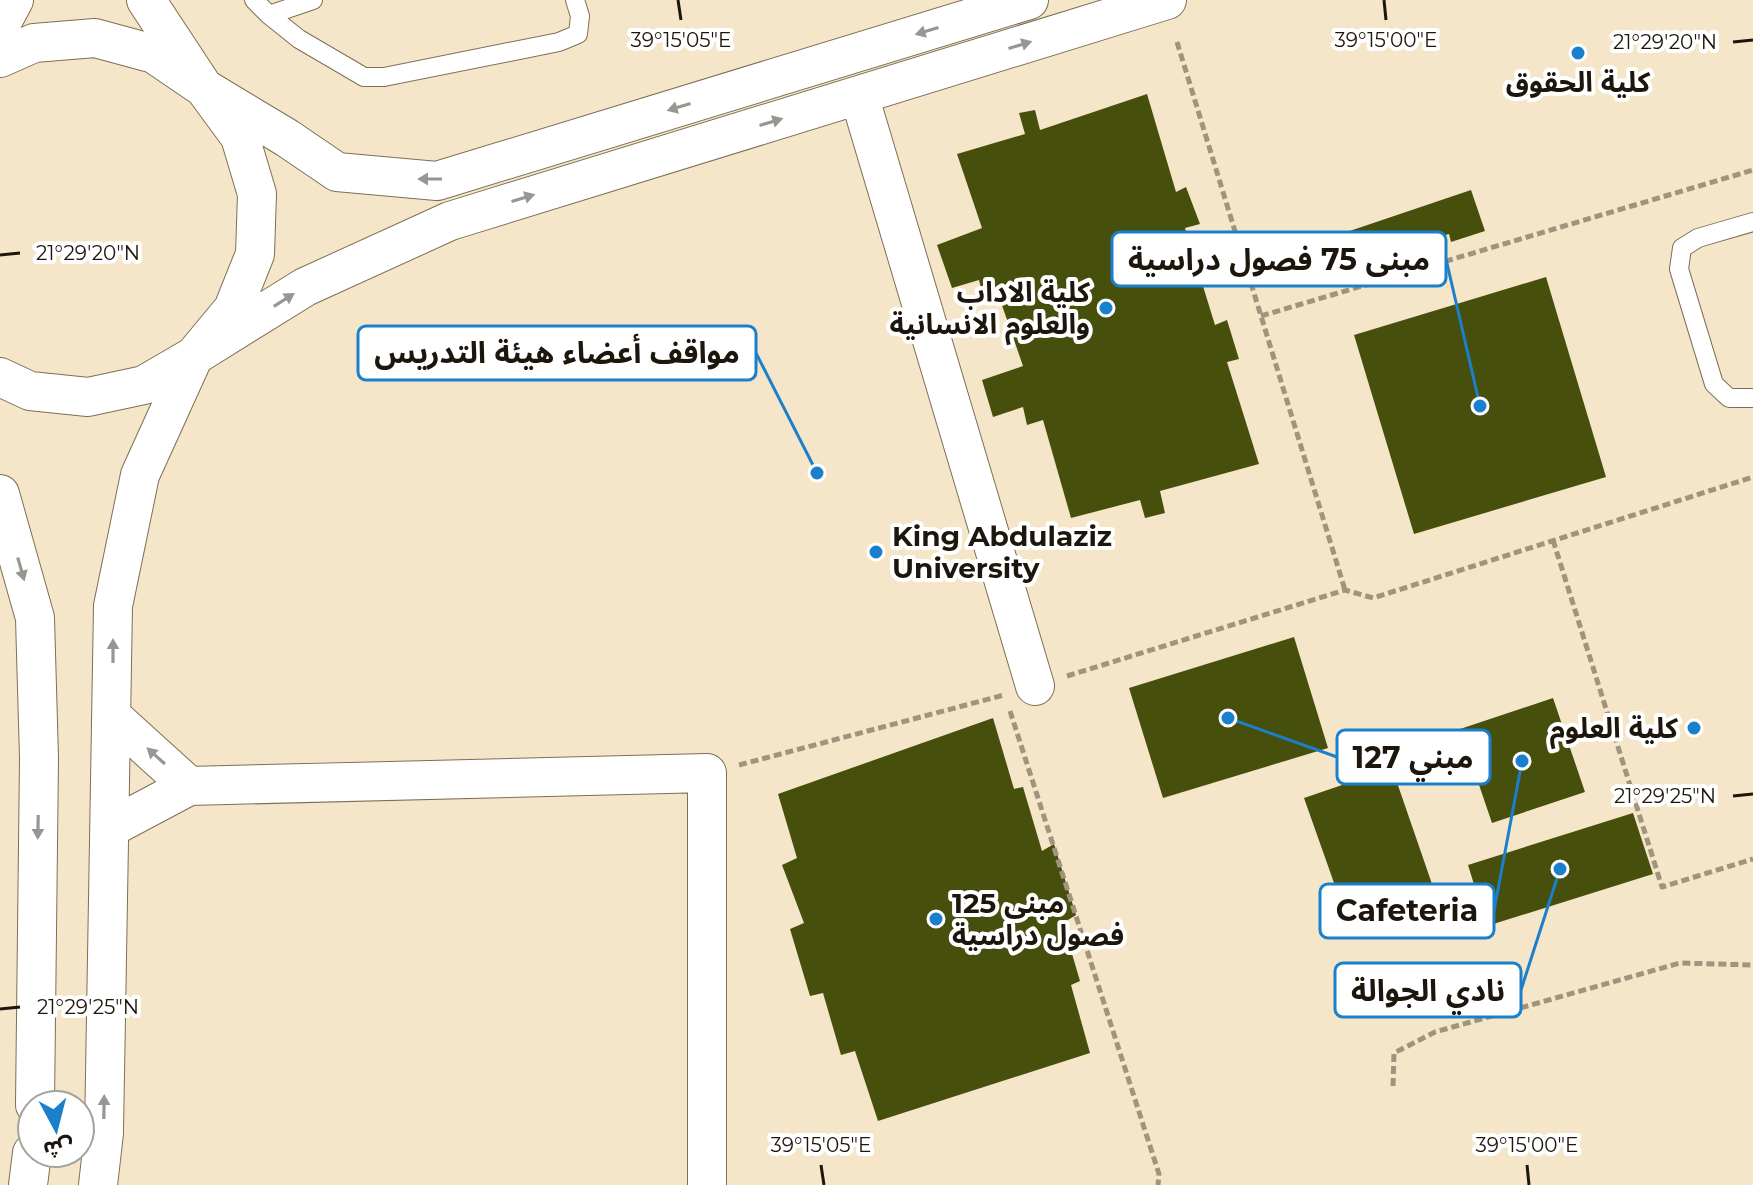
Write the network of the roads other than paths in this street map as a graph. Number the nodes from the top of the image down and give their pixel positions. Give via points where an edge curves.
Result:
1 (14, 0) edge
2 (146, 0) edge
3 (254, 0) edge
4 (313, 0) edge
5 (575, 0) edge
6 (1029, 0) edge
7 (1167, 0) edge
8 (269, 15) junction
9 (0, 26) edge
10 (0, 58) edge
11 (204, 88) junction
12 (859, 95) junction
13 (1753, 222) edge
14 (194, 356) junction
15 (0, 377) edge
16 (1753, 398) edge
17 (0, 494) edge
18 (1014, 688) road end
19 (113, 717) junction
20 (189, 786) junction
21 (110, 828) junction
22 (35, 1089) edge
23 (98, 1185) edge
24 (707, 1185) edge

1 - 9 street
2 - 11 street
3 - 8 lane
4 - 8 lane
5 - 8 lane via 578,34 559,42 384,77 364,77
6 -> 11 street via 437,181 337,172
12 -> 7 street
10 - 11 street via 34,43 95,38 154,54
11 - 14 street via 240,137 257,194 255,254 233,309
14 -> 12 street via 305,287 450,221
12 - 18 street
13 - 16 lane via 1682,248 1679,269 1714,384 1729,398
14 - 15 street via 144,385 88,397 30,391
19 -> 14 street via 113,606 140,475
17 -> 22 street via 35,618
20 -> 19 street
19 - 21 street
20 - 21 street
20 - 24 street via 707,773
23 -> 21 street via 104,1133

